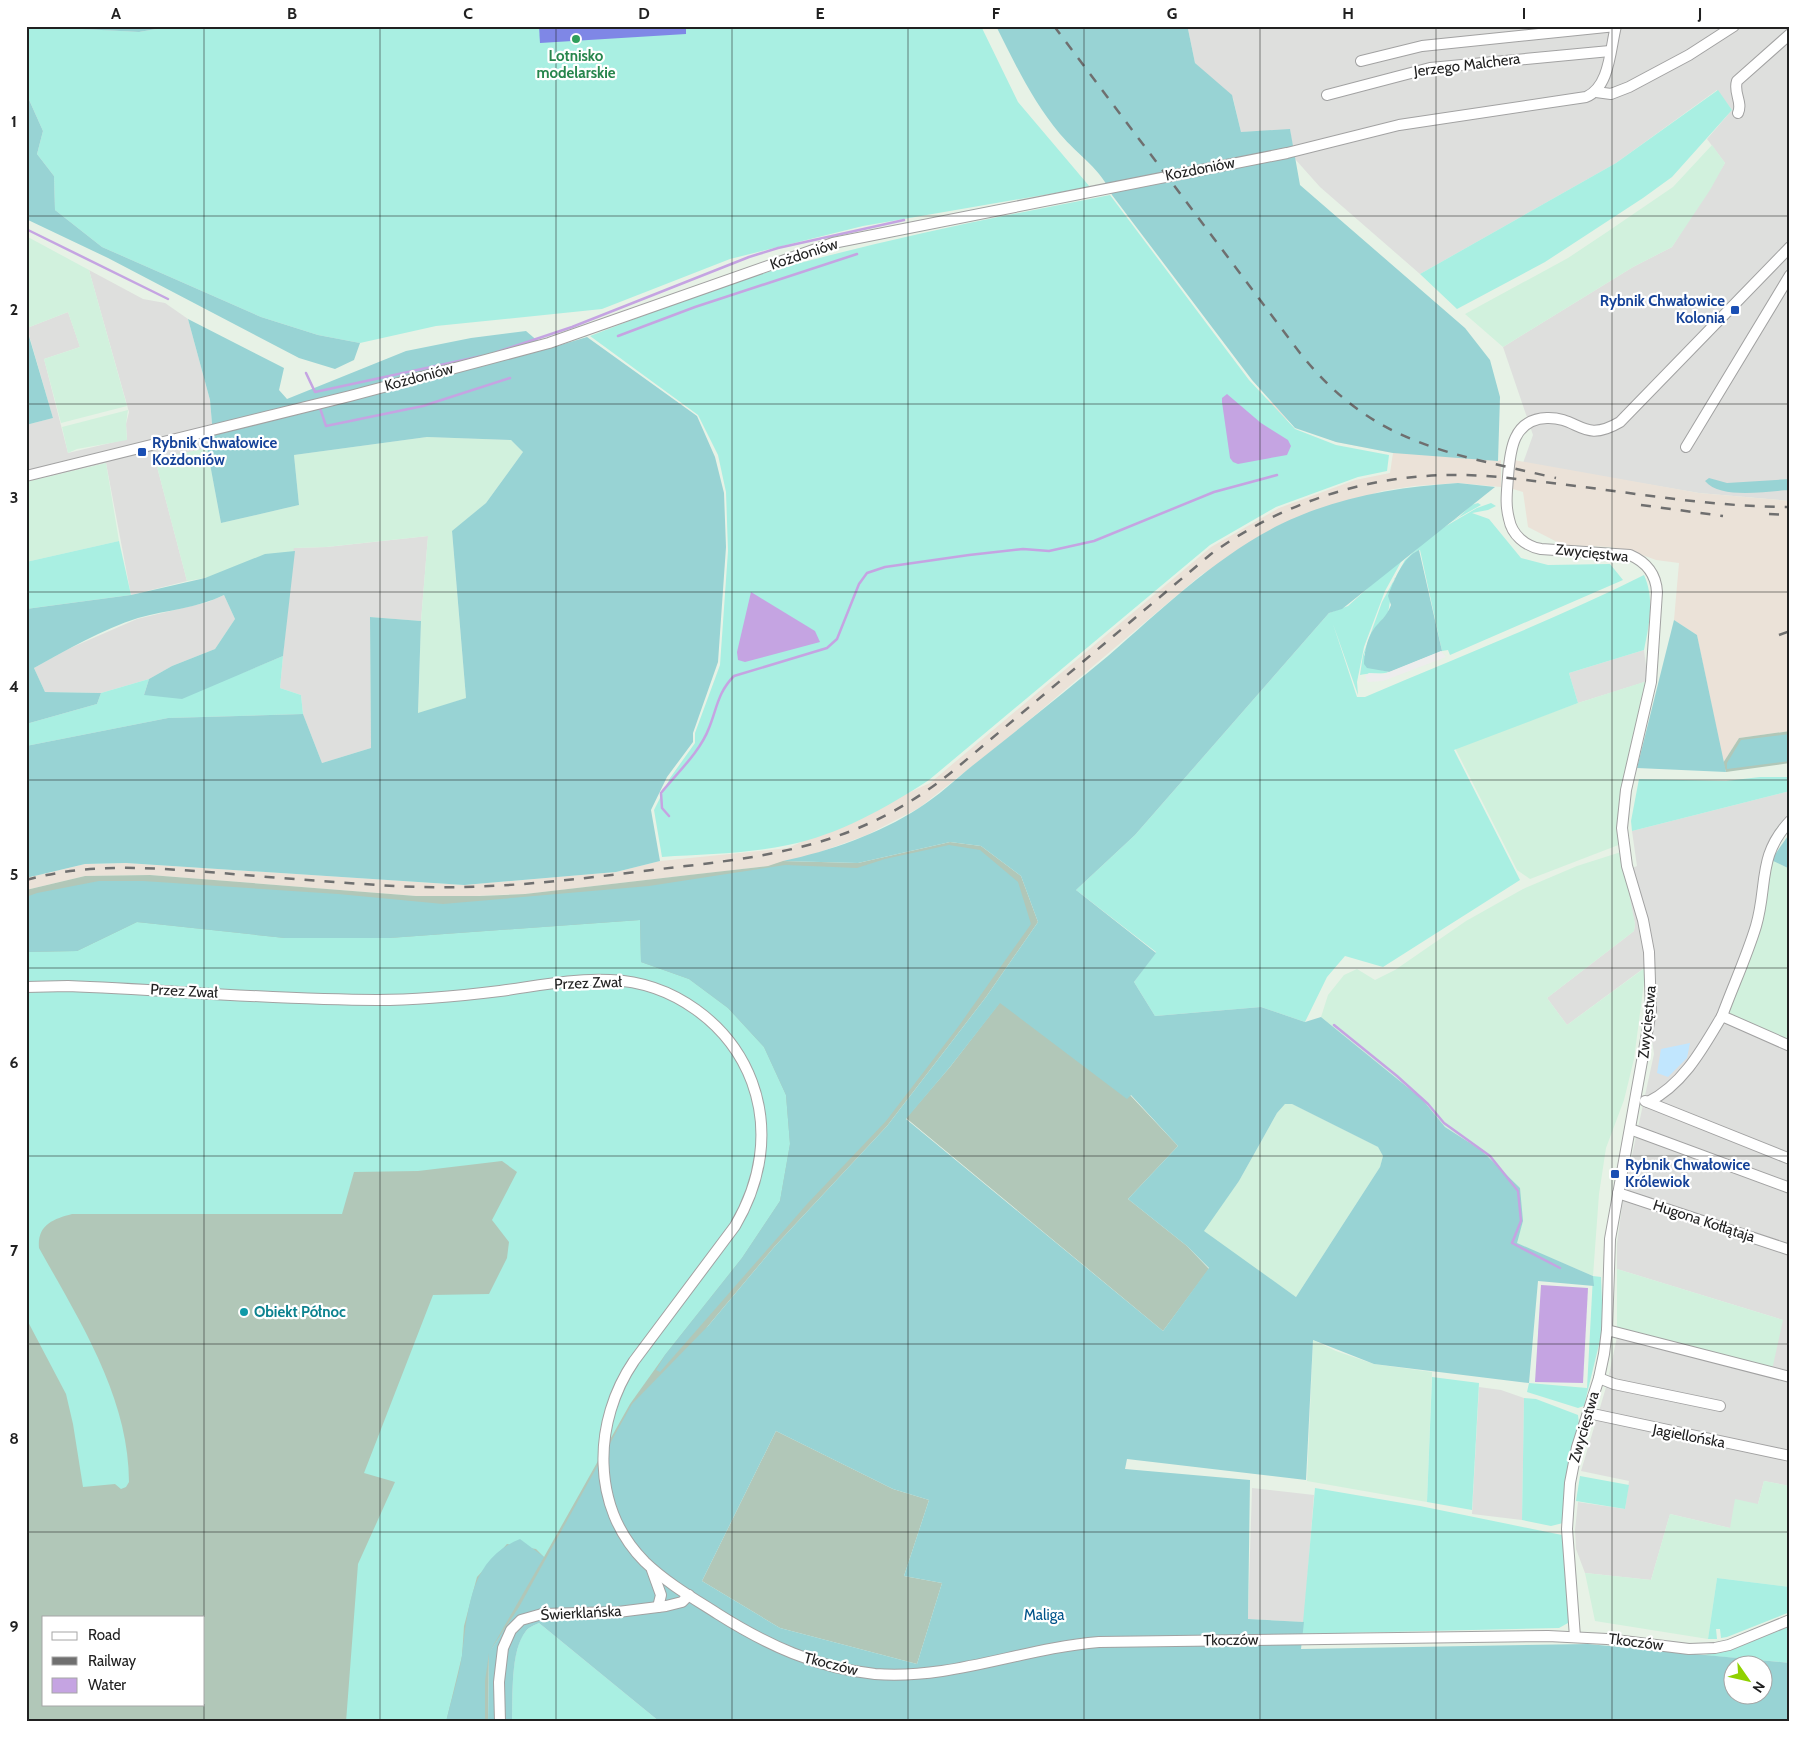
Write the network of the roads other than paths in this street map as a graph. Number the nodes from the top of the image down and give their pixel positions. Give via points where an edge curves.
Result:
1 (1734, 26) edge
2 (1790, 34) edge
3 (1610, 51) junction
4 (1362, 61) dead end
5 (1596, 92) junction
6 (1327, 95) dead end
7 (1738, 113) dead end
8 (1790, 248) edge
9 (1790, 275) edge
10 (1686, 447) dead end
11 (26, 476) edge
12 (1790, 821) edge
13 (26, 987) edge
14 (1722, 1016) junction
15 (1790, 1046) edge
16 (1636, 1098) junction
17 (1648, 1102) junction
18 (1630, 1129) junction
19 (1790, 1159) edge
20 (1790, 1188) edge
21 (1618, 1193) junction
22 (1790, 1250) edge
23 (1607, 1330) junction
24 (1790, 1377) edge
25 (1599, 1378) junction
26 (1720, 1406) dead end
27 (1588, 1413) junction
28 (1790, 1456) edge
29 (648, 1564) junction
30 (689, 1595) junction
31 (658, 1607) junction
32 (1790, 1620) edge
33 (1574, 1637) junction
34 (500, 1722) edge

1 - 5 street via 1690,55 1629,87 1611,94
2 - 7 street via 1739,78 1735,87 1740,107
3 - 4 street, Jerzego Malchera via 1616,26 1422,46
3 - 5 street, Jerzego Malchera via 1603,83
3 - 6 street, Jerzego Malchera via 1430,68
5 - 11 street, Kożdoniów via 1581,98 1399,125 1287,153 833,244 549,342 333,400
8 - 16 street, Zwycięstwa via 1620,422 1611,428 1586,431 1557,418 1540,418 1520,429 1510,448 1506,500 1510,525 1520,538 1540,548 1630,556 1645,565 1657,585 1651,682 1622,816 1625,855 1643,920 1652,977 1650,1028
9 - 10 street
12 - 14 street via 1776,835 1766,865 1757,925
13 - 29 street, Przez Zwał via 378,1000 445,997 607,980 642,984 668,994 712,1023 734,1049 752,1081 761,1122 760,1160 751,1195 735,1226 634,1361 609,1411 603,1448 607,1490 618,1523
14 - 15 street
14 - 17 street via 1692,1065
16 - 17 street
16 - 18 street, Zwycięstwa
17 - 19 street
18 - 20 street
18 - 21 street, Zwycięstwa
21 - 22 street, Hugona Kołłątaja
21 - 23 street, Zwycięstwa via 1609,1248
23 - 24 street
23 - 25 street, Zwycięstwa
25 - 26 street
25 - 27 street, Zwycięstwa
27 - 28 street, Jagiellońska
27 - 33 street, Zwycięstwa via 1574,1460 1568,1508
29 - 30 street, Przez Zwał
29 - 31 street via 662,1595
30 - 31 street, Świerklańska via 680,1603
30 - 33 street, Tkoczów via 750,1634 790,1654 846,1669 891,1674 949,1671 1099,1642
31 - 34 street, Świerklańska via 618,1612 542,1614 521,1620 511,1630 503,1648 499,1682
32 - 33 street, Tkoczów via 1715,1648 1689,1649

